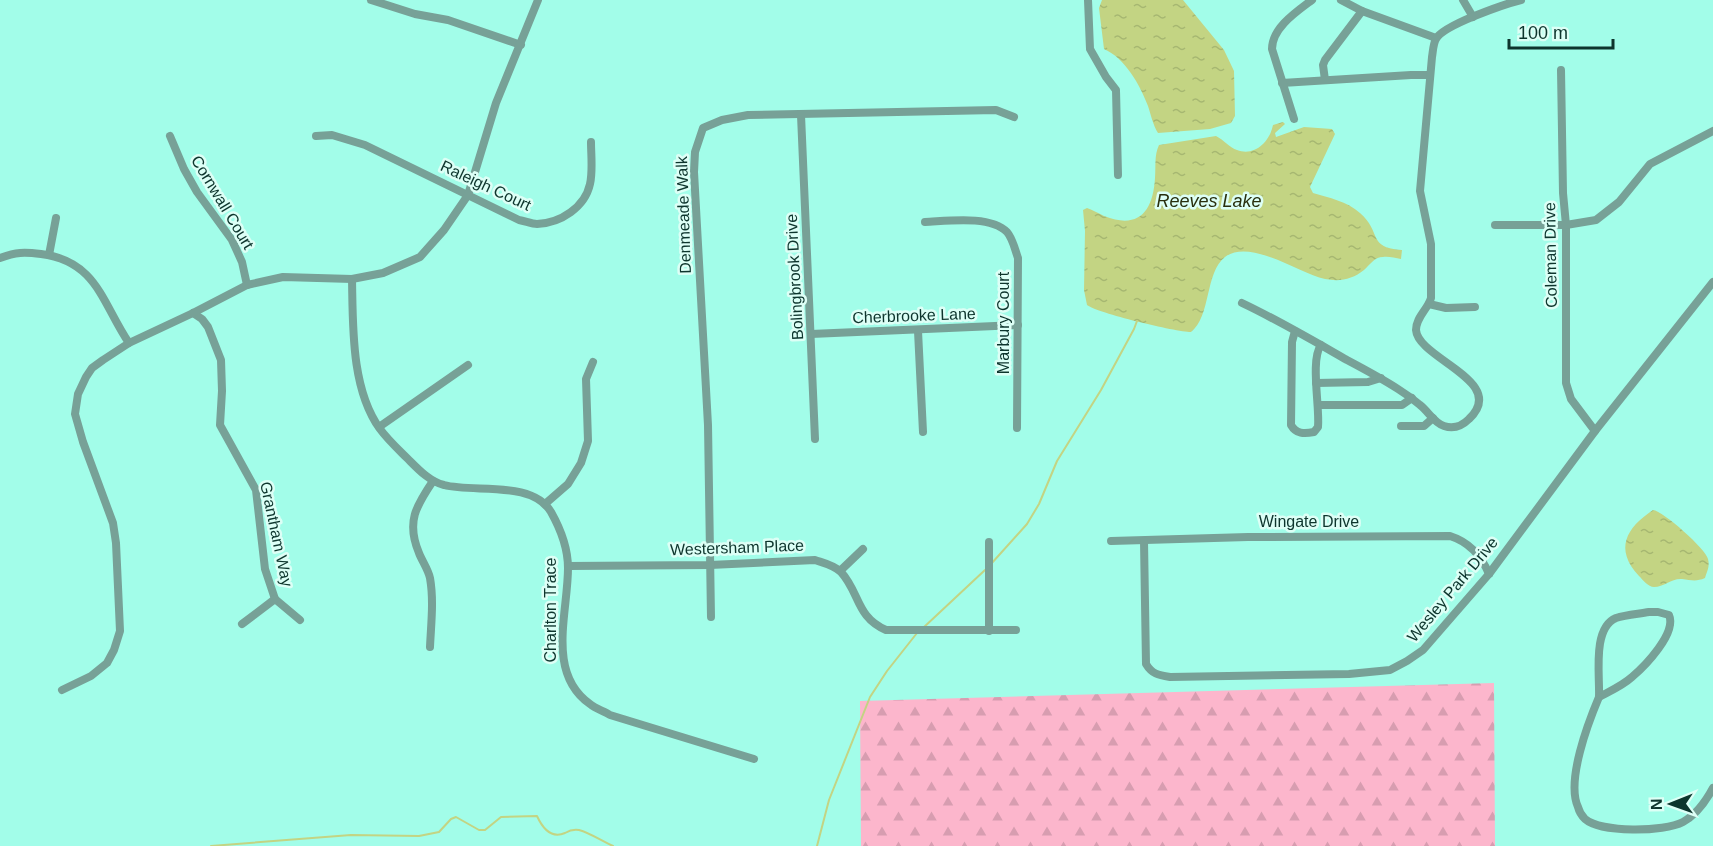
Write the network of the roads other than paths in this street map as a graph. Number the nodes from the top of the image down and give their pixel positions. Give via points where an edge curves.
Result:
1 (371, 0) edge
2 (538, 0) edge
3 (1088, 0) edge
4 (1312, 0) edge
5 (1341, 0) edge
6 (1463, 0) edge
7 (1519, 0) edge
8 (1362, 11) junction
9 (1473, 17) junction
10 (1436, 38) junction
11 (521, 45) junction
12 (1561, 70) dead end
13 (1430, 75) junction
14 (1325, 80) junction
15 (1282, 83) junction
16 (801, 115) junction
17 (1014, 117) dead end
18 (1294, 119) dead end
19 (1713, 131) edge
20 (170, 136) dead end
21 (316, 136) dead end
22 (591, 142) dead end
23 (1118, 175) dead end
24 (468, 195) junction
25 (56, 218) dead end
26 (925, 222) dead end
27 (1495, 225) dead end
28 (1566, 225) junction
29 (49, 255) junction
30 (0, 258) edge
31 (352, 279) junction
32 (1713, 282) edge
33 (247, 285) junction
34 (1242, 303) dead end
35 (1429, 304) junction
36 (1475, 307) dead end
37 (193, 313) junction
38 (1018, 325) junction
39 (918, 331) junction
40 (1295, 331) junction
41 (812, 334) junction
42 (129, 343) junction
43 (1321, 345) junction
44 (593, 362) dead end
45 (468, 365) dead end
46 (1381, 378) junction
47 (1316, 383) junction
48 (1412, 398) junction
49 (1318, 405) junction
50 (1433, 418) junction
51 (1401, 426) dead end
52 (379, 427) junction
53 (1017, 428) dead end
54 (1595, 431) junction
55 (923, 432) dead end
56 (815, 439) dead end
57 (433, 481) junction
58 (545, 504) junction
59 (1144, 541) junction
60 (989, 542) dead end
61 (1111, 542) dead end
62 (863, 549) dead end
63 (710, 565) junction
64 (568, 566) junction
65 (840, 571) junction
66 (1488, 574) junction
67 (275, 599) junction
68 (711, 617) dead end
69 (300, 620) dead end
70 (242, 624) dead end
71 (1016, 630) dead end
72 (989, 631) junction
73 (430, 647) dead end
74 (62, 690) dead end
75 (1599, 697) junction
76 (754, 759) dead end
77 (1713, 788) edge

1 - 11 street
2 - 11 street
3 - 23 street via 1090,50 1116,90
4 - 15 street via 1273,39 1272,50
5 - 8 street
6 - 9 street
7 - 9 street
8 - 10 street
8 - 14 street via 1325,60
9 - 10 street
10 - 13 street
11 - 24 street via 496,103
12 - 28 street, Coleman Drive
13 - 14 street
13 - 35 street via 1420,183 1431,244
14 - 15 street
15 - 18 street
16 - 17 street, Denmeade Walk via 996,110
16 - 41 street, Bolingbrook Drive
16 - 63 street, Denmeade Walk via 748,115 711,123 703,128 695,152 708,425
19 - 28 street via 1650,164 1602,216
20 - 33 street, Cornwall Court via 197,192 232,240
21 - 24 street, Raleigh Court via 332,135 365,145
22 - 24 street, Raleigh Court via 590,184 583,201 555,220 537,224 519,220
24 - 31 street via 420,257 383,273
25 - 29 street
26 - 38 street, Marbury Court via 970,220 990,223 1007,232 1018,258
27 - 28 street
28 - 54 street, Coleman Drive via 1566,382 1571,399
29 - 30 street via 17,252
29 - 42 street via 65,259 90,277
31 - 33 street via 283,277
31 - 52 street via 357,368
32 - 54 street, Wesley Park Drive
33 - 37 street
34 - 40 street
35 - 36 street
35 - 50 street via 1418,322 1419,338 1425,347 1466,377 1478,402 1473,415 1460,425 1443,426
37 - 42 street
37 - 67 street, Grantham Way via 208,327 221,360 219,425 256,490 265,569
38 - 39 street, Cherbrooke Lane
38 - 53 street, Marbury Court
39 - 41 street, Cherbrooke Lane
39 - 55 street
40 - 43 street
40 - 49 street via 1291,425 1294,431 1317,431
41 - 56 street, Bolingbrook Drive
42 - 74 street via 92,368 75,409 113,523 120,631 107,663
43 - 46 street
43 - 47 street
44 - 58 street via 586,379 588,441 581,463 568,484
45 - 52 street
46 - 47 street
46 - 48 street
47 - 49 street
48 - 49 street via 1402,405
48 - 50 street
50 - 51 street via 1424,426
52 - 57 street
54 - 66 street, Wesley Park Drive
57 - 58 street via 471,489 514,491
57 - 73 street via 413,519 418,551 429,576
58 - 64 street, Charlton Trace via 561,533
59 - 61 street, Wingate Drive
59 - 66 street, Wingate Drive via 1450,536 1470,546 1484,562
59 - 66 street, Wesley Park Drive via 1146,664 1158,675 1170,677 1390,670 1423,650
60 - 72 street
62 - 65 street
63 - 64 street, Westersham Place
63 - 65 street, Westersham Place via 815,560
63 - 68 street, Denmeade Walk
64 - 76 street, Charlton Trace via 562,635 564,668 573,688 610,715
65 - 72 street via 865,615 886,630
67 - 69 street, Grantham Way
67 - 70 street, Grantham Way
71 - 72 street
75 - 75 street via 1632,677 1650,658 1669,632 1668,615 1648,612 1616,618 1605,625 1600,640
75 - 77 street via 1581,746 1574,792 1578,809 1586,820 1605,827 1644,830 1681,823 1696,812

